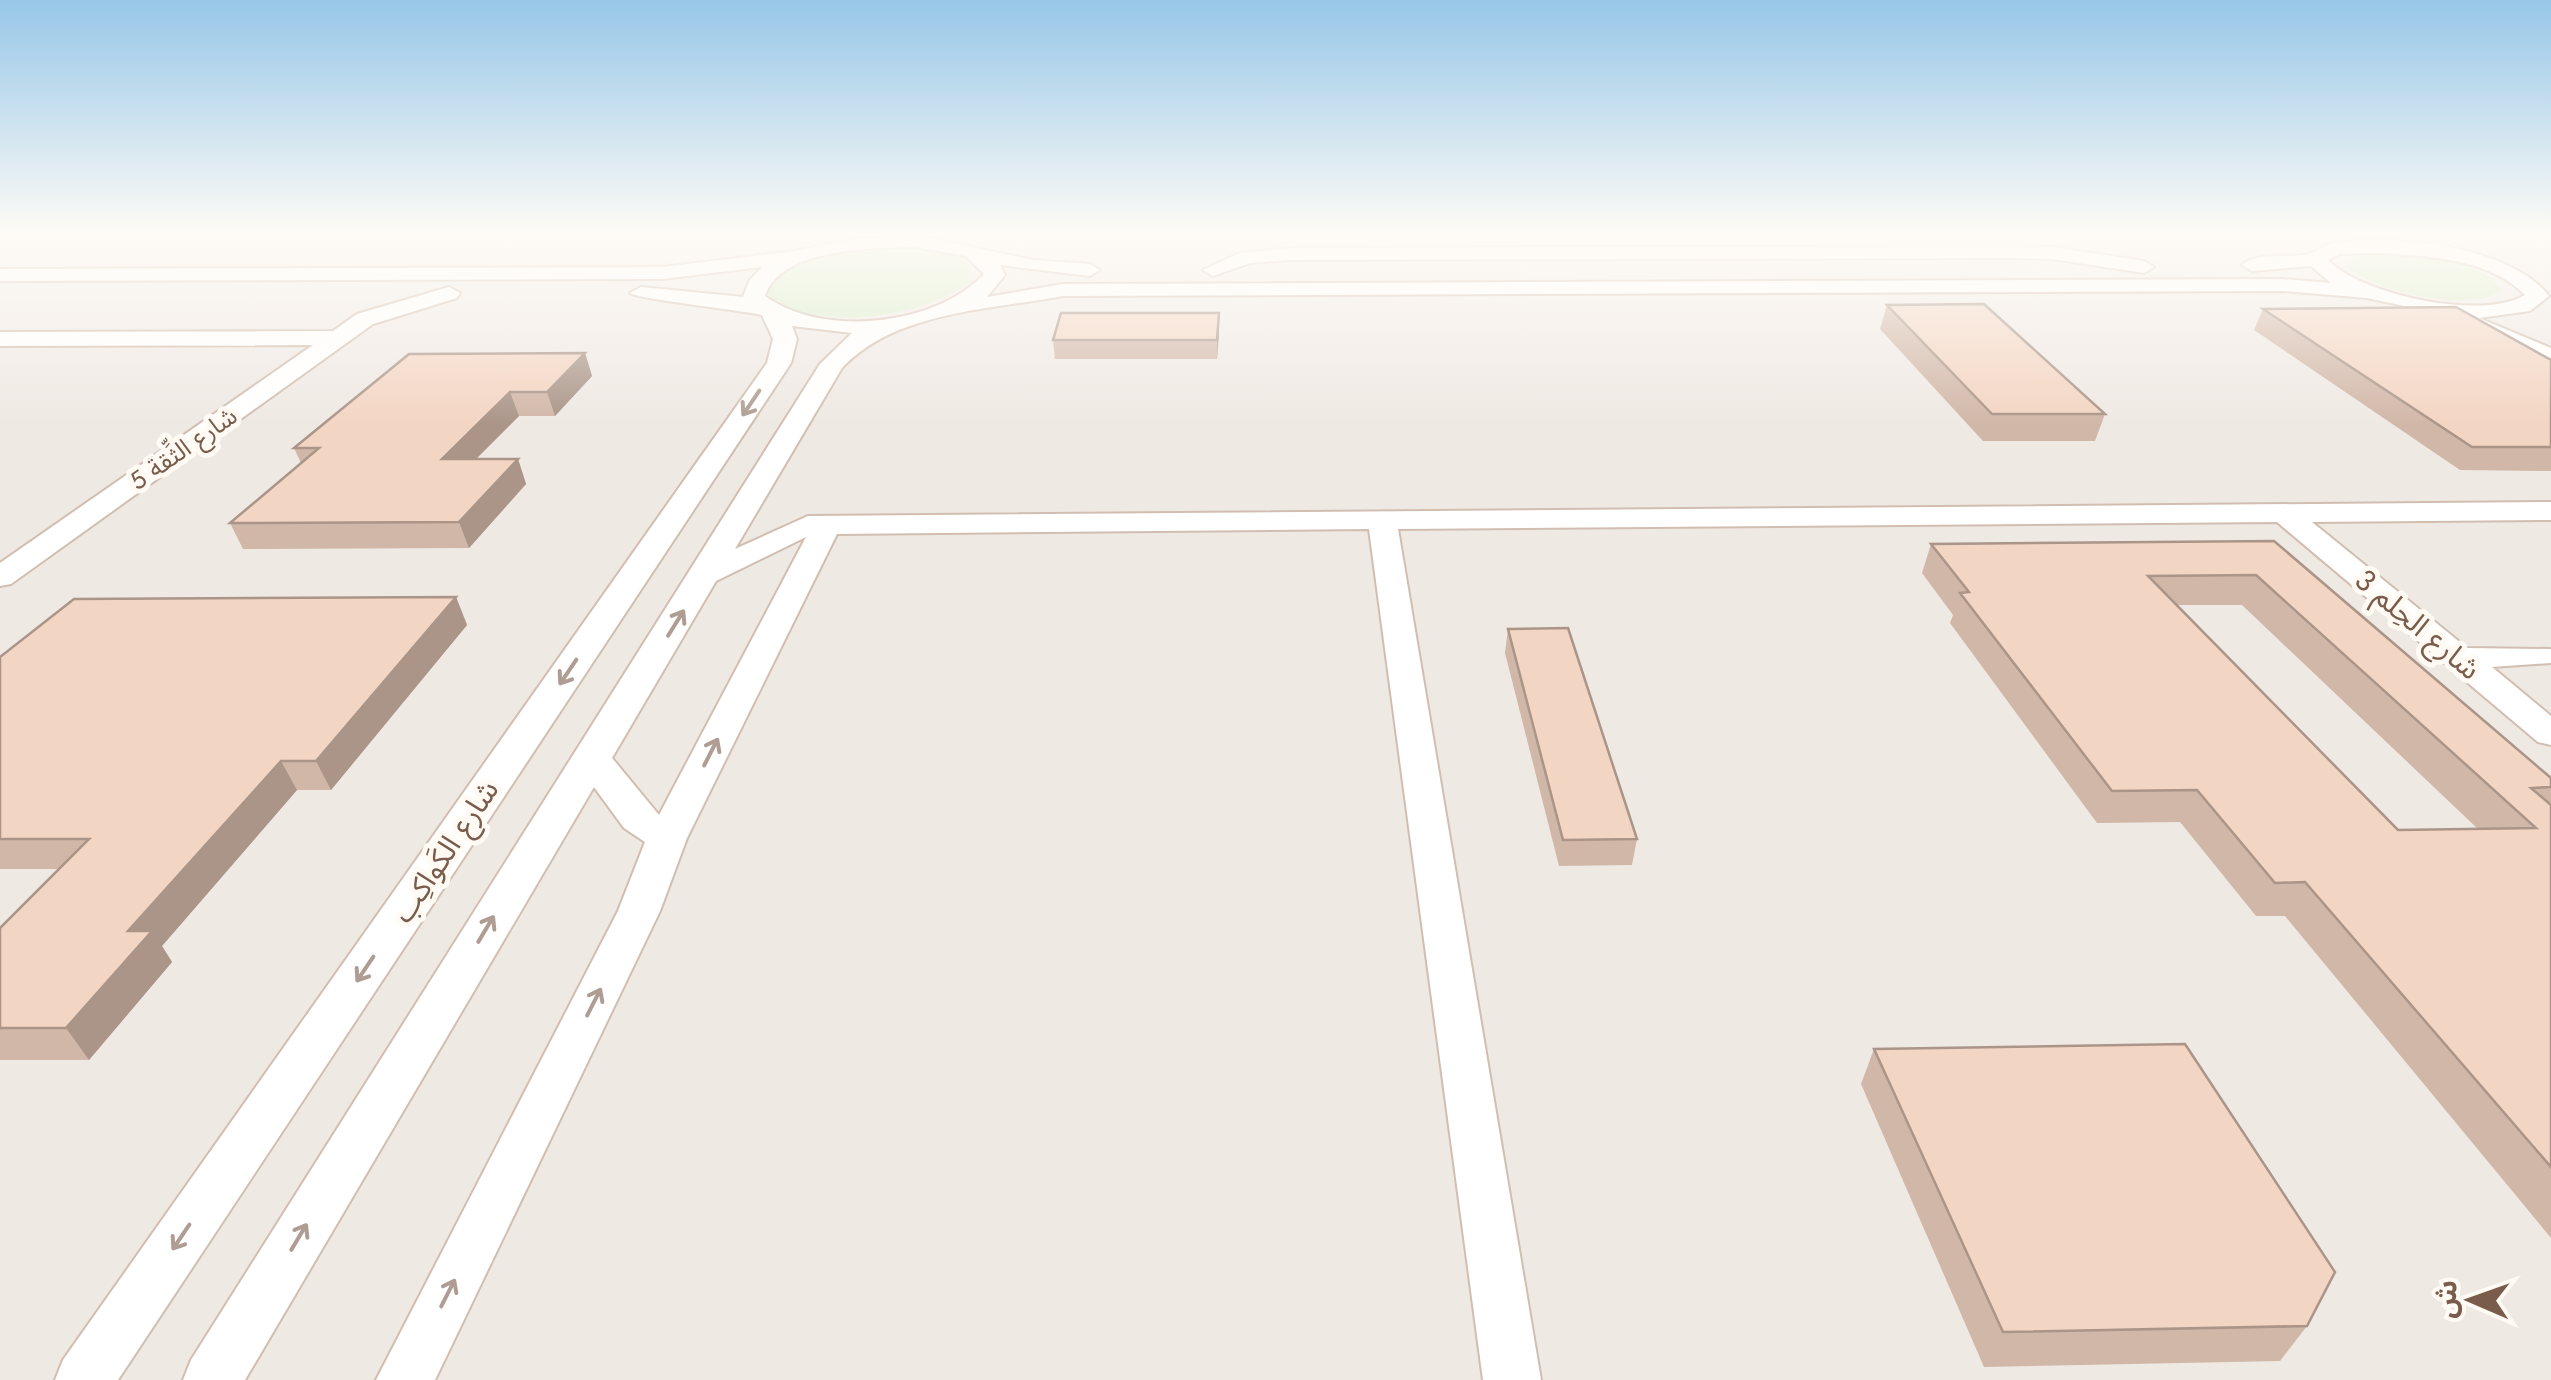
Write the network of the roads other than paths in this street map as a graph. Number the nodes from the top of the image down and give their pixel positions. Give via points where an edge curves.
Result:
1 (345, 296) edge
2 (438, 296) edge
3 (676, 296) edge
4 (754, 296) edge
5 (973, 296) edge
6 (1028, 296) edge
7 (2384, 296) edge
8 (2540, 298) edge
9 (2402, 301) junction
10 (946, 311) junction
11 (770, 312) junction
12 (366, 318) junction
13 (885, 324) junction
14 (2548, 327) dead end
15 (0, 338) edge
16 (338, 338) junction
17 (2551, 357) edge
18 (756, 486) junction
19 (2551, 512) edge
20 (2284, 513) junction
21 (1382, 518) junction
22 (818, 524) junction
23 (707, 574) junction
24 (0, 577) edge
25 (2540, 656) dead end
26 (2458, 658) junction
27 (2551, 734) edge
28 (592, 756) junction
29 (667, 838) junction
30 (84, 1380) edge
31 (212, 1380) edge
32 (405, 1380) edge
33 (1512, 1380) edge

1 - 12 street via 362,306
2 - 12 street, شارع الثِّقة 5
3 - 11 street
4 - 11 street, شارع الكَواكِب
5 - 10 street
6 - 10 street
7 - 9 street
8 - 9 street via 2480,311
8 - 14 street
9 - 17 street via 2484,326
10 - 13 street
11 - 13 street via 826,325
11 -> 30 street, شارع الكَواكِب via 785,339 779,363
12 - 16 street, شارع الثِّقة 5
13 - 18 street via 854,341 832,364
15 - 16 street
16 - 24 street, شارع الثِّقة 5
18 - 22 street via 774,505
18 - 23 street
19 - 20 street
20 - 21 street
20 - 26 street, شارع الحِلم 3
21 - 22 street
21 - 33 street
22 - 23 street
29 -> 22 street
28 -> 23 street
25 - 26 street
26 - 27 street, شارع الحِلم 3
28 - 29 street via 638,819
31 -> 28 street
32 -> 29 street via 639,912

